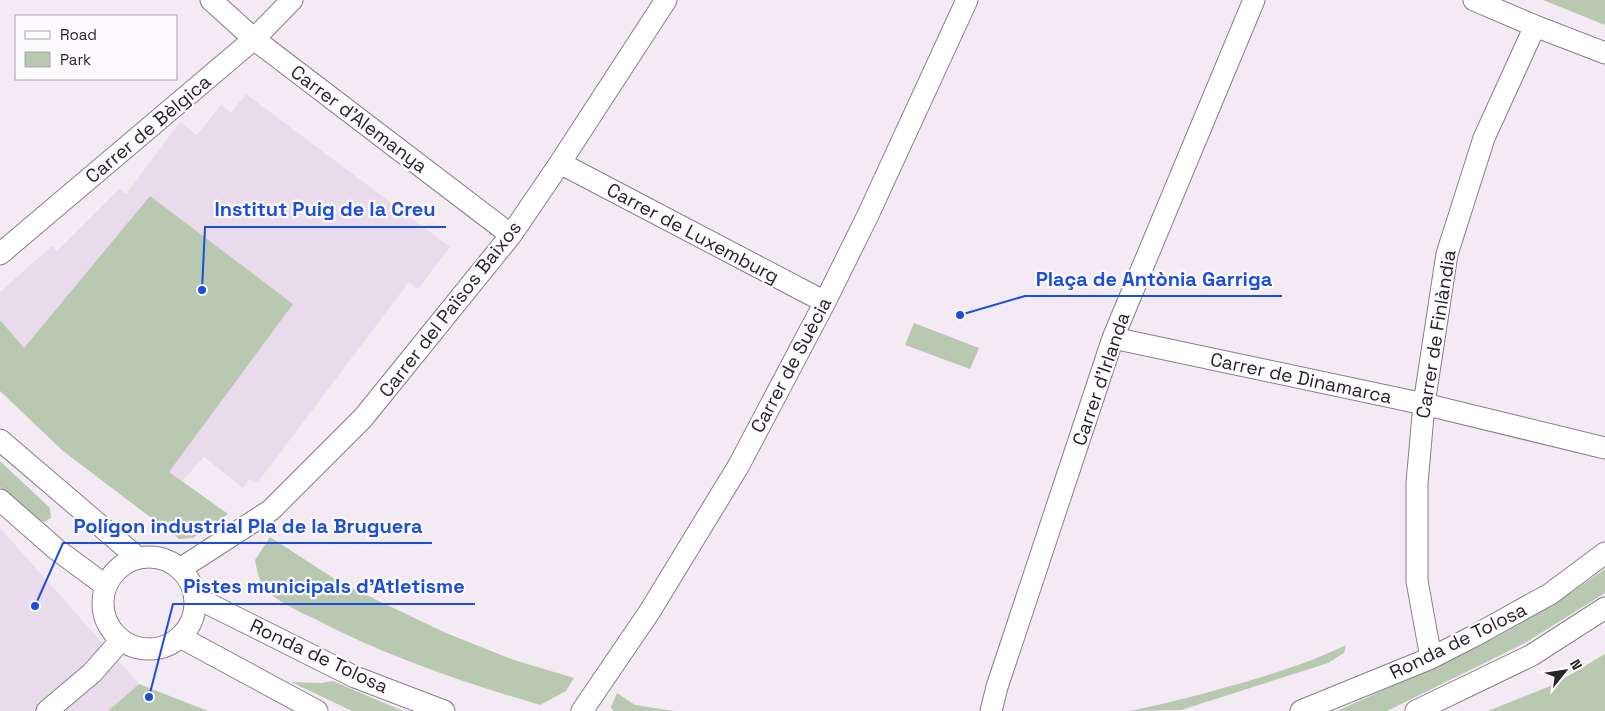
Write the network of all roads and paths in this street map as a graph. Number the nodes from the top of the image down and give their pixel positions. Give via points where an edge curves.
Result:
1 (211, 0) edge
2 (292, 0) edge
3 (666, 0) edge
4 (967, 0) edge
5 (1254, 0) edge
6 (1474, 0) edge
7 (1535, 26) junction
8 (254, 39) junction
9 (1605, 53) edge
10 (560, 163) junction
11 (510, 235) junction
12 (0, 254) edge
13 (825, 302) junction
14 (1113, 338) junction
15 (1424, 404) junction
16 (0, 440) edge
17 (1605, 448) edge
18 (0, 500) edge
19 (1605, 553) edge
20 (138, 558) junction
21 (180, 569) junction
22 (106, 586) junction
23 (195, 597) junction
24 (1605, 608) edge
25 (180, 637) junction
26 (121, 640) junction
27 (1430, 658) junction
28 (47, 711) edge
29 (317, 711) edge
30 (444, 711) edge
31 (582, 711) edge
32 (991, 711) edge
33 (1301, 711) edge
34 (1416, 711) edge

1 - 8 street, Carrer d'Alemanya
2 - 8 street, Carrer de Bèlgica
3 - 10 street, Carrer del Països Baixos
4 - 13 street, Carrer de Suècia
5 - 14 street, Carrer d'Irlanda
6 - 7 street
7 - 9 street
7 - 15 street, Carrer de Finlàndia via 1484,138 1447,254
8 - 11 street, Carrer d'Alemanya
8 - 12 street, Carrer de Bèlgica
10 - 11 street, Carrer del Països Baixos
10 - 13 street, Carrer de Luxemburg
11 - 21 street, Carrer del Països Baixos via 363,418 271,510
13 - 31 street, Carrer de Suècia via 739,465 650,611
14 - 15 street, Carrer de Dinamarca
14 - 32 street, Carrer d'Irlanda
15 - 17 street, Carrer de Dinamarca
15 - 27 street, Carrer de Finlàndia via 1417,483 1418,581
16 - 20 street
18 - 22 street via 56,549
19 - 27 street, Ronda de Tolosa via 1550,594
20 - 21 street via 153,557
20 - 22 street via 119,568
21 - 23 street via 190,582
22 - 26 street via 104,615
23 - 25 street via 192,619
23 - 30 street, Ronda de Tolosa via 355,676
24 - 34 street via 1532,656
25 - 26 street via 157,648 138,648
25 - 29 street
26 - 28 street via 92,673
27 - 33 street, Ronda de Tolosa

